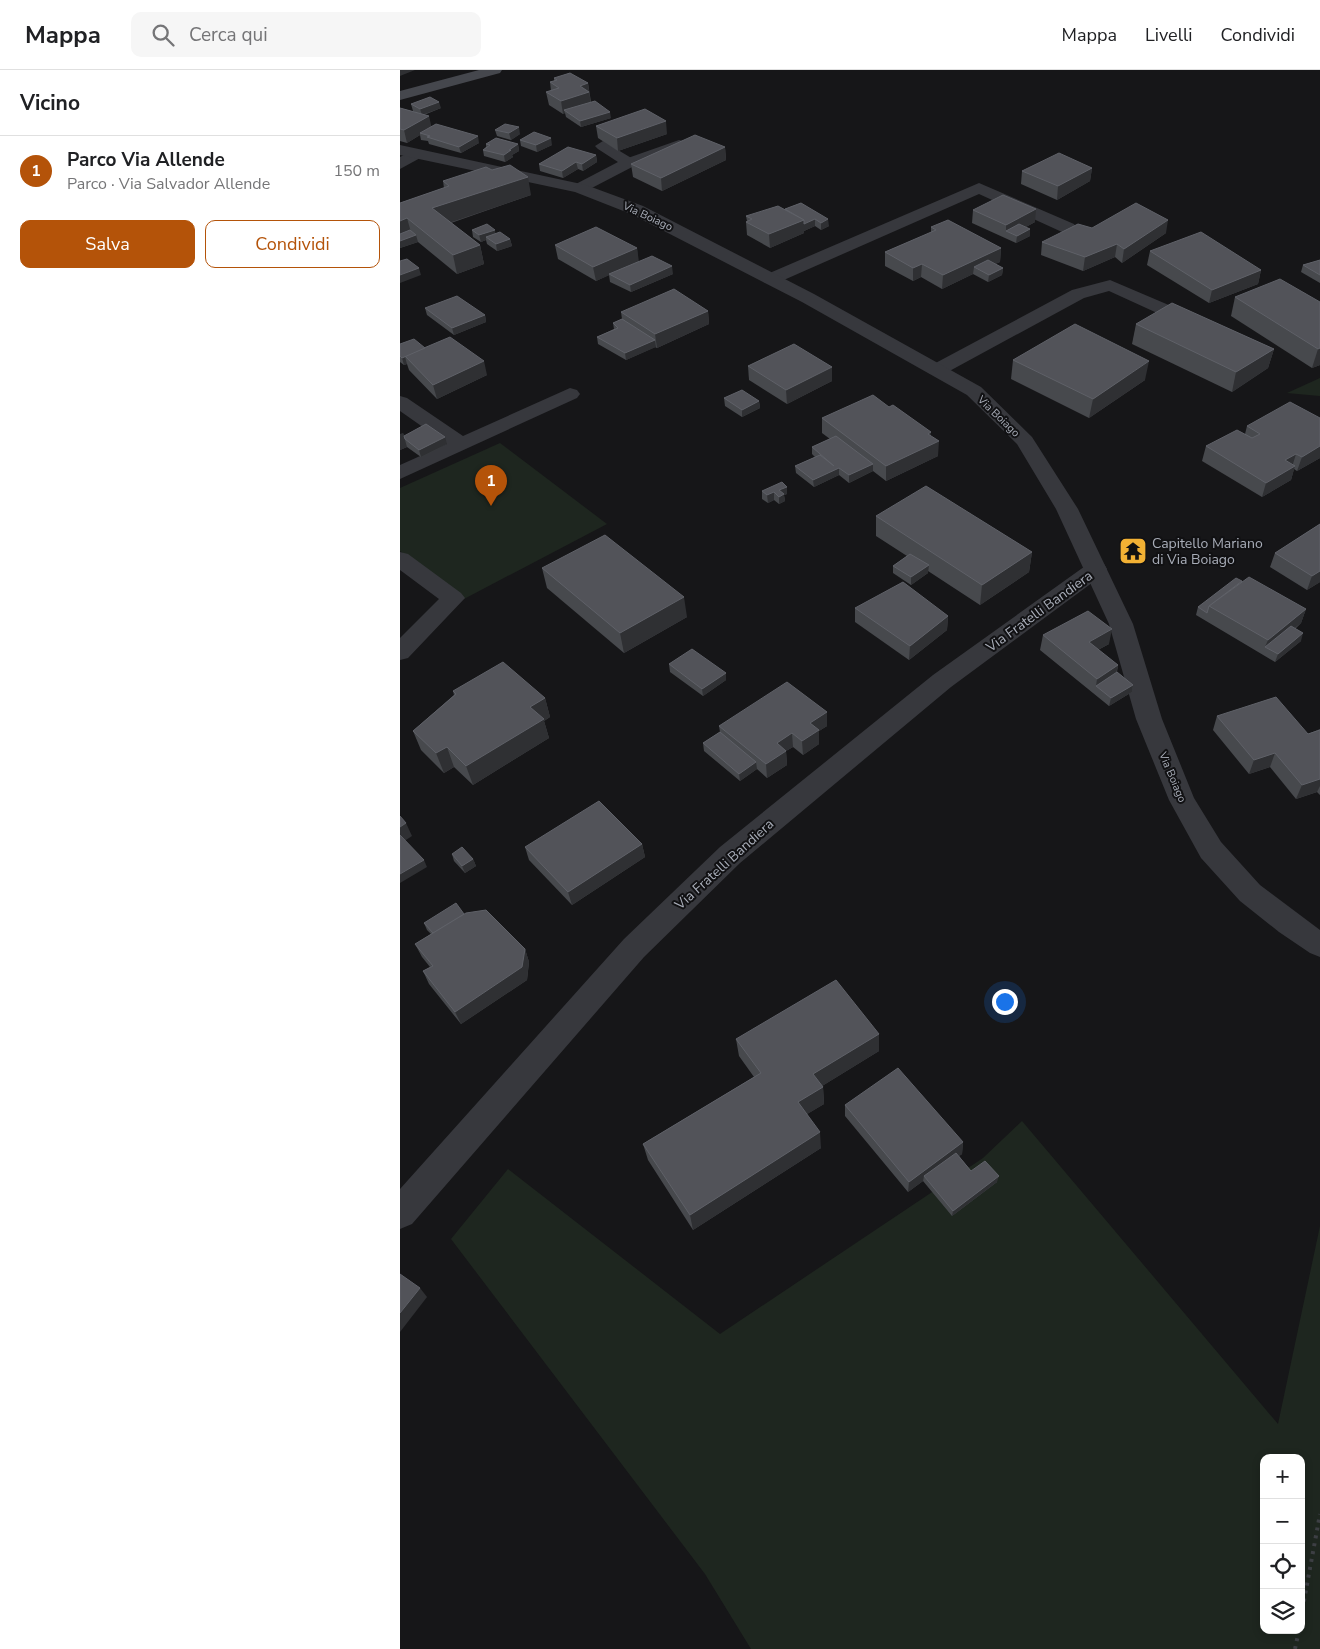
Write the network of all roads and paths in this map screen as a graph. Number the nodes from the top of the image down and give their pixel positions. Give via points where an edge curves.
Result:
1 (495, 70) edge
2 (400, 96) edge
3 (679, 144) edge
4 (603, 146) edge
5 (405, 156) edge
6 (630, 162) junction
7 (580, 188) junction
8 (1068, 228) edge
9 (771, 279) junction
10 (1217, 334) edge
11 (937, 370) junction
12 (570, 394) dead end
13 (400, 402) edge
14 (462, 444) junction
15 (400, 473) edge
16 (400, 559) edge
17 (1096, 569) junction
18 (400, 652) edge
19 (1320, 945) edge
20 (400, 1213) edge
21 (1320, 1514) edge
22 (1305, 1595) edge
23 (1298, 1634) edge
24 (1296, 1649) edge

1 - 2 main road
3 - 6 lane
4 - 6 street
5 - 7 street, Via Boiago
6 - 7 street
7 - 9 street, Via Boiago via 666,223
8 - 9 street via 979,188
9 - 11 street, Via Boiago
10 - 11 street via 1110,286 1078,294
11 - 17 street, Via Boiago via 974,391 1025,441 1068,509
12 - 14 street
13 - 14 street
14 - 15 street
16 - 18 street via 453,598
17 - 19 street, Via Boiago via 1121,624 1149,719 1182,800 1212,850 1250,893
17 - 20 street, Via Fratelli Bandiera via 942,681 730,855 634,948
21 - 22 path
23 - 24 path

